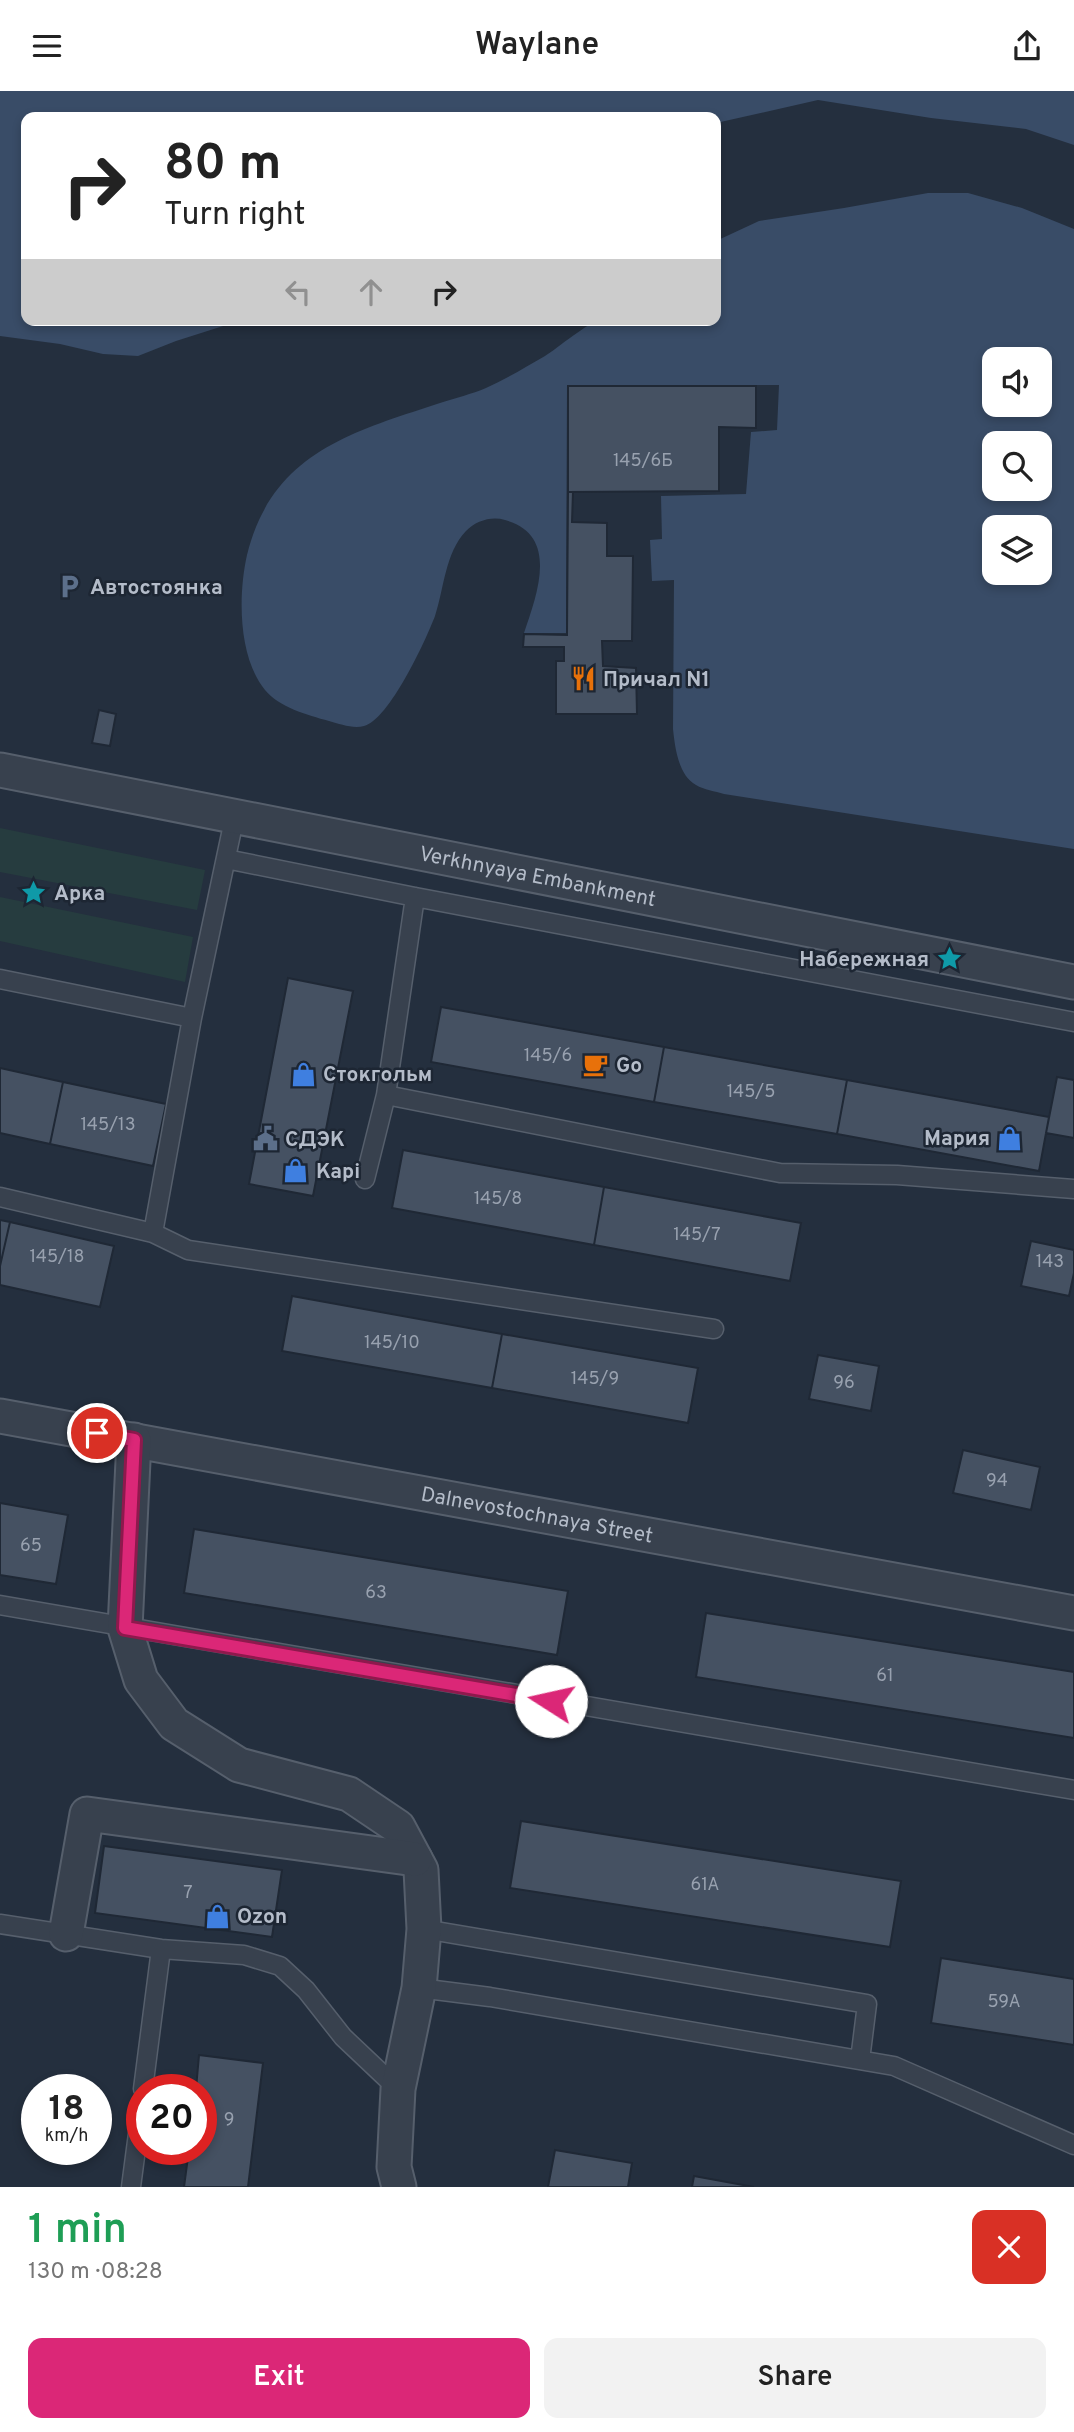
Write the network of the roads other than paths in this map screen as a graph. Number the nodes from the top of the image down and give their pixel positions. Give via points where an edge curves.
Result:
1 (0, 770) edge
2 (235, 815) junction
3 (226, 859) junction
4 (415, 897) junction
5 (0, 979) edge
6 (1074, 982) edge
7 (192, 1018) junction
8 (1074, 1022) edge
9 (386, 1094) junction
10 (365, 1179) dead end
11 (1074, 1189) edge
12 (0, 1197) edge
13 (153, 1233) junction
14 (714, 1329) dead end
15 (0, 1416) edge
16 (134, 1440) junction
17 (0, 1605) edge
18 (1074, 1612) edge
19 (125, 1628) junction
20 (1074, 1790) edge
21 (415, 1859) junction
22 (0, 1924) edge
23 (424, 1929) junction
24 (66, 1934) junction
25 (161, 1949) junction
26 (419, 1988) junction
27 (860, 2060) junction
28 (146, 2074) edge
29 (398, 2089) junction
30 (1074, 2145) edge
31 (134, 2165) edge
32 (131, 2187) edge
33 (399, 2187) edge

1 - 2 street, Verkhnyaya Embankment
2 - 3 lane
2 - 6 street, Verkhnyaya Embankment
3 - 4 lane
3 - 7 lane
4 - 8 lane
4 - 9 lane
5 - 7 lane
7 - 13 lane
9 - 10 lane
9 - 11 lane via 780,1173 897,1175
12 - 13 lane
13 - 14 lane via 188,1250
15 - 16 street, Dalnevostochnaya Street
16 - 18 street, Dalnevostochnaya Street
16 - 19 street
17 - 19 lane
19 - 20 lane
19 - 21 street via 141,1680 174,1724 239,1765 349,1794 398,1827
21 - 23 street via 421,1870
21 - 24 street via 87,1814
22 - 24 lane
23 - 26 street
23 - 27 lane via 867,2004
24 - 25 lane
25 - 28 lane
25 - 29 lane via 244,1955 280,1966
26 - 27 lane
26 - 29 street
27 - 30 lane via 894,2066
29 - 33 street via 394,2167
31 - 32 lane

